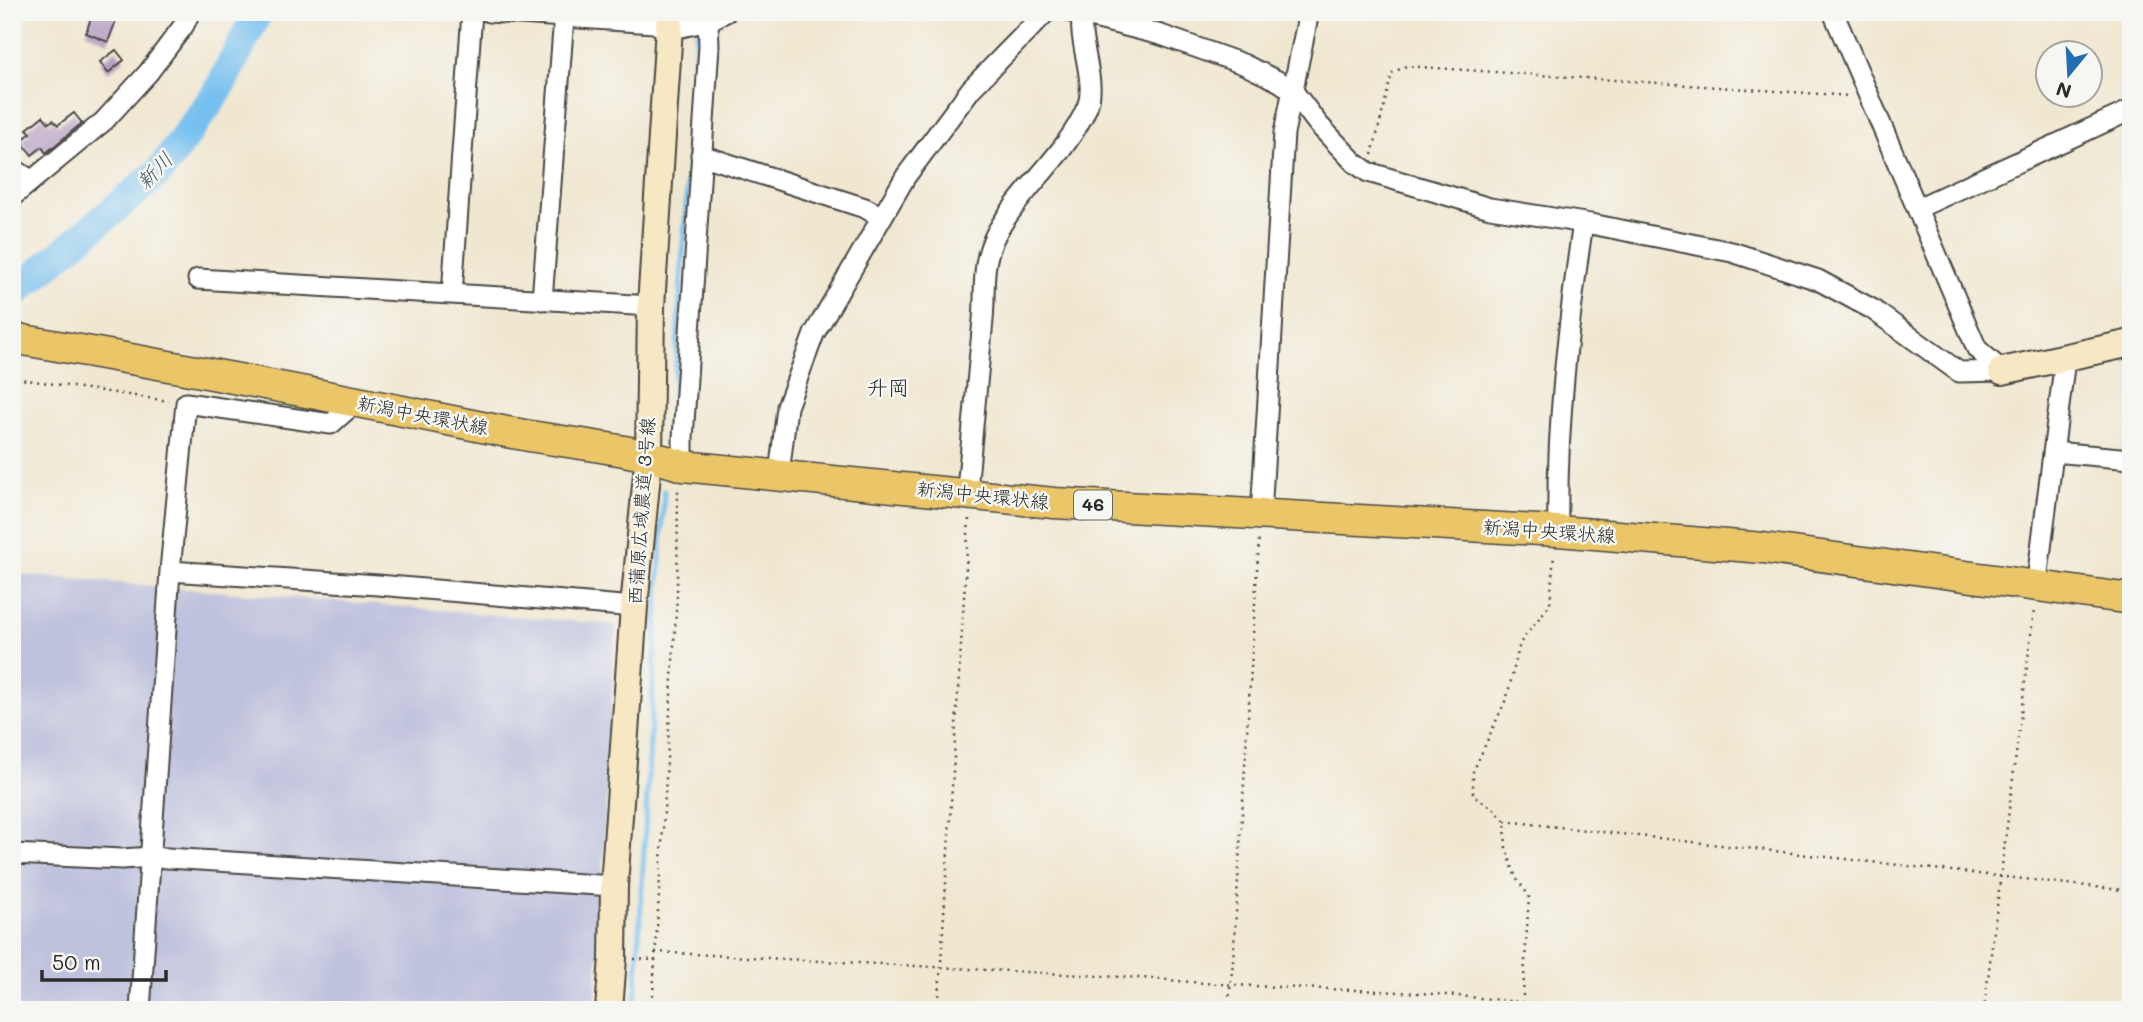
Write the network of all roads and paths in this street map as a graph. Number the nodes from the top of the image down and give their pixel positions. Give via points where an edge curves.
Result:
1 (190, 12) edge
2 (472, 12) edge
3 (489, 12) edge
4 (1046, 12) edge
5 (1309, 12) edge
6 (1833, 12) edge
7 (1079, 13) edge
8 (717, 16) edge
9 (564, 17) junction
10 (669, 21) edge
11 (1293, 91) junction
12 (1867, 96) junction
13 (2131, 110) edge
14 (701, 155) junction
15 (12, 169) edge
16 (1368, 172) junction
17 (31, 180) junction
18 (12, 197) edge
19 (1918, 208) junction
20 (882, 218) junction
21 (1583, 223) junction
22 (198, 279) dead end
23 (452, 294) junction
24 (542, 300) junction
25 (651, 306) junction
26 (12, 338) edge
27 (2131, 342) edge
28 (2065, 359) junction
29 (2002, 371) junction
30 (12, 386) edge
31 (357, 401) junction
32 (186, 403) junction
33 (2054, 452) junction
34 (649, 454) junction
35 (2131, 459) edge
36 (684, 466) junction
37 (779, 475) junction
38 (970, 494) junction
39 (1261, 515) junction
40 (1559, 531) junction
41 (170, 570) junction
42 (2036, 588) junction
43 (2131, 599) edge
44 (634, 607) junction
45 (1505, 821) junction
46 (12, 853) edge
47 (151, 858) junction
48 (2002, 876) junction
49 (614, 886) junction
50 (2131, 891) edge
51 (655, 952) junction
52 (626, 958) dead end
53 (653, 960) junction
54 (940, 968) junction
55 (1230, 986) junction
56 (1522, 1002) junction
57 (140, 1010) edge
58 (609, 1010) edge
59 (652, 1010) edge
60 (938, 1010) edge
61 (1228, 1010) edge
62 (1522, 1010) edge
63 (1610, 1010) edge
64 (1984, 1010) edge

1 - 17 street via 148,73 104,121
2 - 23 street
3 - 9 street
4 - 20 street via 971,89 906,176
5 - 11 street
6 - 12 street
7 - 11 street via 1243,64
7 - 38 street via 1088,105 1071,135 998,231 985,258
8 - 10 street
8 - 14 street
9 - 10 street
9 - 24 street
10 - 25 street, 西蒲原広域農道 3号線
11 - 16 street via 1318,124
11 - 39 street via 1284,133
12 - 16 path via 1406,66 1392,73
12 - 19 street
13 - 19 street
14 - 20 street via 865,208
14 - 36 street via 682,438
15 - 17 street
16 - 21 street via 1490,208
17 - 18 street
19 - 29 street via 1977,349
20 - 37 street via 814,334 787,407
21 - 29 street via 1732,252 1818,280 1872,309 1959,372
21 - 40 street via 1564,384 1557,482
22 - 23 street
23 - 24 street
24 - 25 street
25 - 34 street, 西蒲原広域農道 3号線
26 - 31 main road, 新潟中央環状線 / 46
27 - 28 street
28 - 29 street
28 - 33 street
30 - 32 path via 20,379
31 - 32 street via 331,424
31 - 34 main road, 新潟中央環状線 / 46 via 507,432
32 - 41 street
33 - 35 street
33 - 42 street
34 - 36 main road, 新潟中央環状線 / 46
34 - 44 street, 西蒲原広域農道 3号線
36 - 37 main road, 新潟中央環状線 / 46
36 - 51 path via 678,492 677,595
37 - 38 main road, 新潟中央環状線 / 46
38 - 39 main road, 新潟中央環状線 / 46
38 - 54 path
39 - 40 main road, 新潟中央環状線 / 46
39 - 55 path
40 - 42 main road, 新潟中央環状線 / 46 via 1763,548
40 - 45 path via 1550,604 1520,643 1507,697 1473,772 1473,795
41 - 44 street
41 - 47 street
42 - 43 main road, 新潟中央環状線 / 46
42 - 48 path
44 - 49 street, 西蒲原広域農道 3号線
45 - 48 path
45 - 56 path via 1506,848 1516,877 1529,896
46 - 47 street
47 - 49 street
47 - 57 street
48 - 50 path
48 - 64 path
49 - 58 street, 西蒲原広域農道 3号線
51 - 53 path
51 - 54 path
52 - 53 path
53 - 59 path
54 - 55 path
54 - 60 path
55 - 56 path
55 - 61 path
56 - 62 path
56 - 63 path

